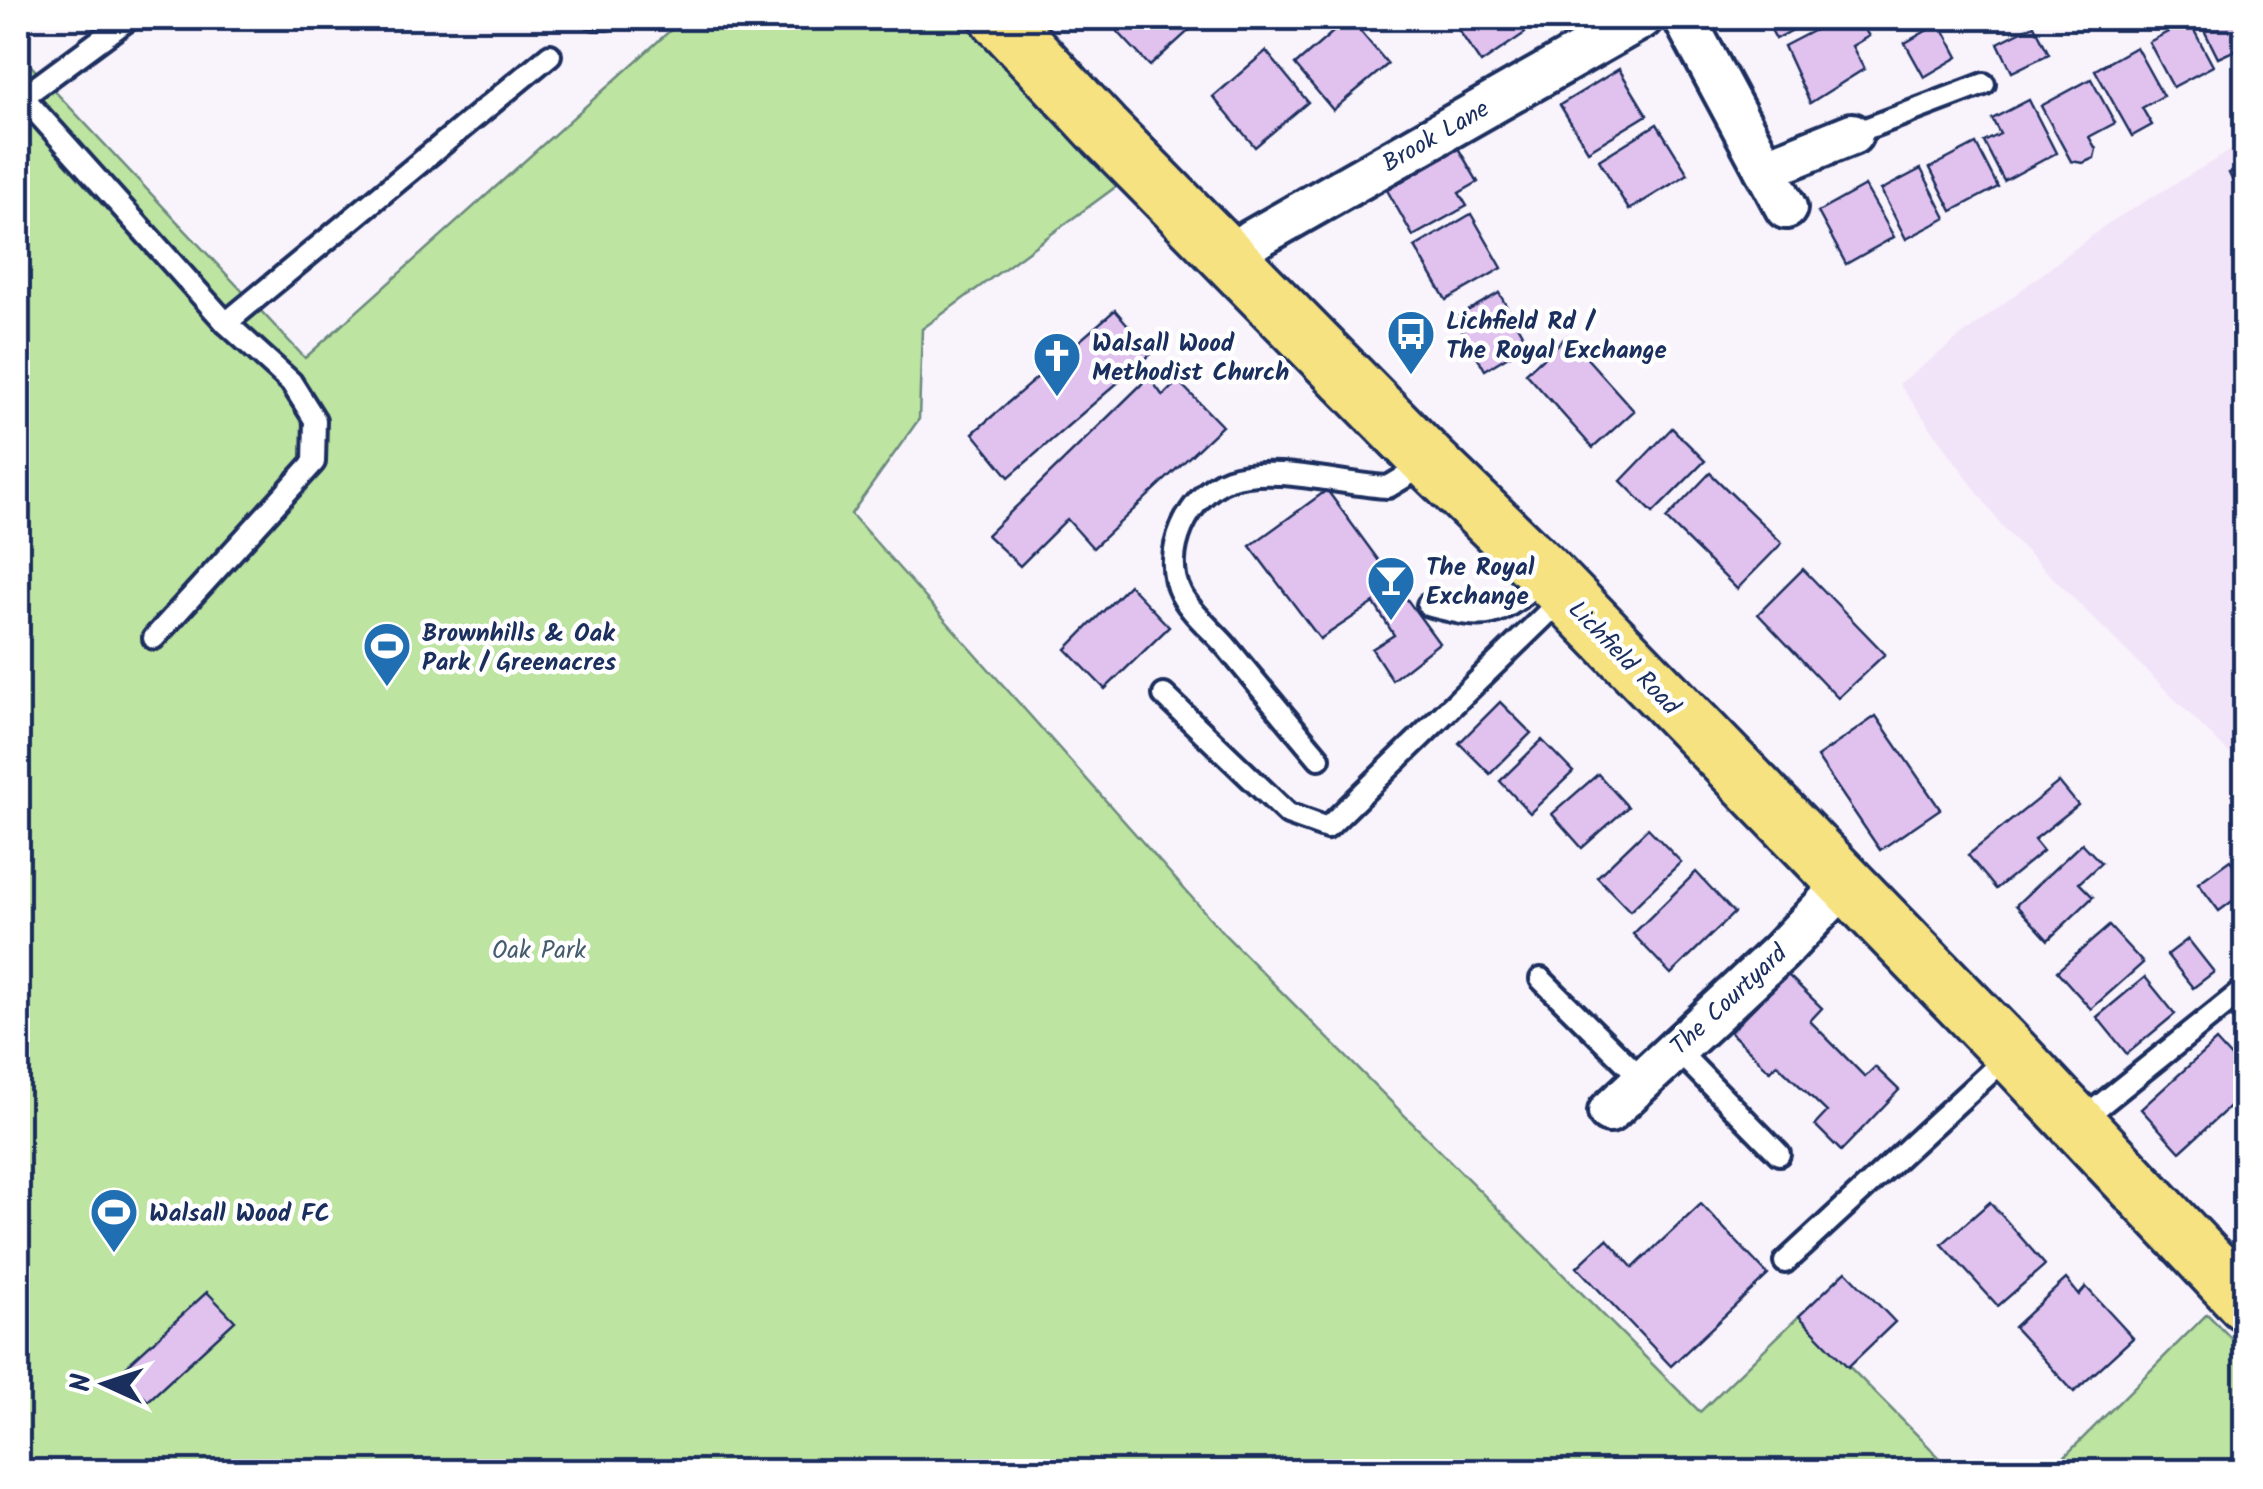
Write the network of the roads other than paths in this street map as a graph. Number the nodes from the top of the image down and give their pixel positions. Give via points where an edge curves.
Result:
1 (130, 18) edge
2 (595, 18) edge
3 (606, 18) edge
4 (1000, 18) edge
5 (1684, 18) edge
6 (1635, 19) edge
7 (550, 55) dead end
8 (1984, 84) dead end
9 (1852, 134) joint
10 (1764, 168) junction
11 (1786, 208) dead end
12 (1228, 254) junction
13 (226, 323) junction
14 (1430, 462) junction
15 (1556, 586) junction
16 (1428, 605) dead end
17 (154, 638) dead end
18 (1164, 695) dead end
19 (1319, 758) dead end
20 (1845, 884) junction
21 (1540, 979) dead end
22 (2246, 988) edge
23 (1676, 1049) junction
24 (2011, 1053) junction
25 (1643, 1080) junction
26 (1609, 1112) dead end
27 (2076, 1124) junction
28 (1779, 1154) dead end
29 (1785, 1262) dead end
30 (2246, 1302) edge

1 - 13 lane via 23,98
2 - 3 lane
4 - 12 highway, Lichfield Road
5 - 10 street
6 - 12 street, Brook Lane
7 - 13 lane
8 - 9 lane
9 - 10 street
10 - 11 street
12 - 14 highway, Lichfield Road
13 - 17 lane via 291,382 315,420 314,462
14 - 15 highway, Lichfield Road
14 - 19 lane via 1388,487 1254,475 1228,480 1187,516 1172,553 1180,593
15 - 16 lane via 1487,615
15 - 18 lane via 1327,828 1288,814
15 - 20 highway, Lichfield Road
20 - 23 street, The Courtyard
20 - 24 highway, Lichfield Road
21 - 25 lane
22 - 27 lane
23 - 25 street, The Courtyard
23 - 28 lane
24 - 27 highway, Lichfield Road
24 - 29 lane
25 - 26 street, The Courtyard
27 - 30 highway, Lichfield Road

